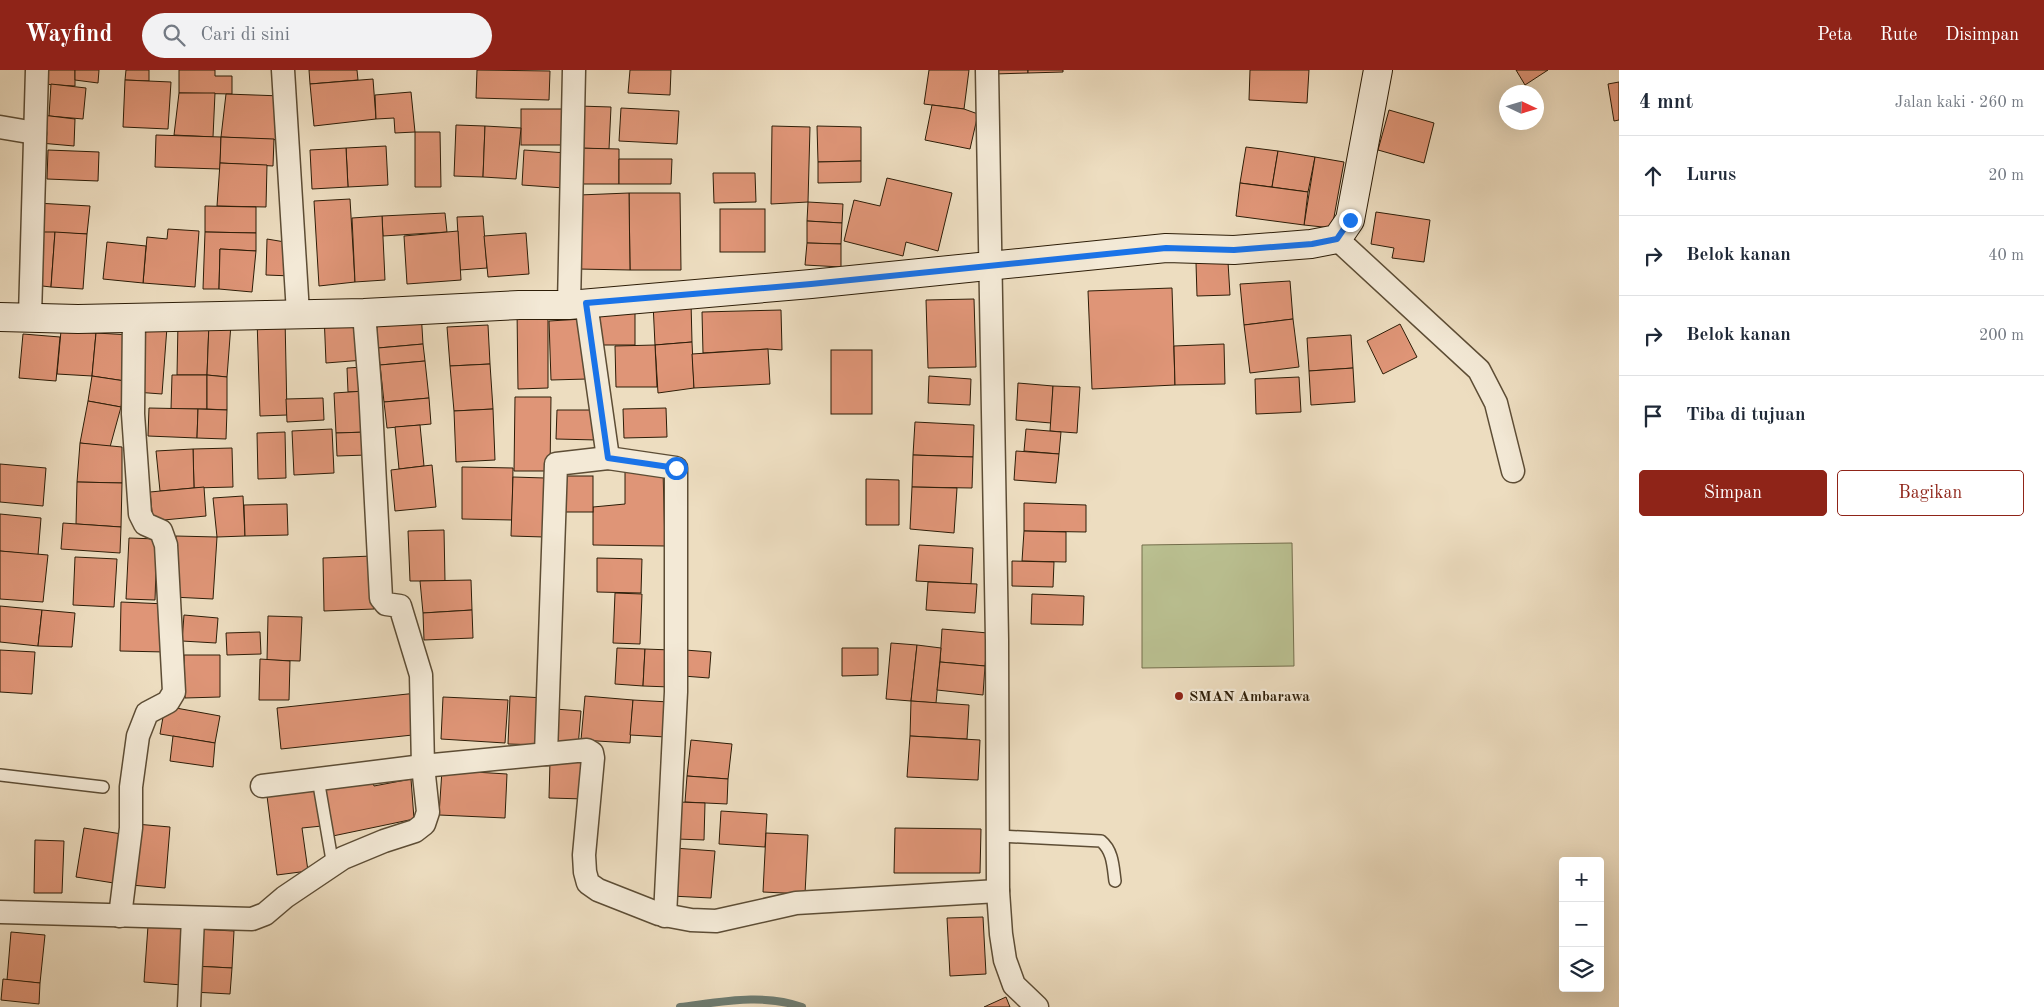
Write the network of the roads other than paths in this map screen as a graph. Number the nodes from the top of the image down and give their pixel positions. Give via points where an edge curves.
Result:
1 (37, 70) edge
2 (283, 70) edge
3 (574, 70) edge
4 (987, 70) edge
5 (1378, 70) edge
6 (0, 127) edge
7 (35, 133) junction
8 (1337, 239) junction
9 (991, 265) junction
10 (578, 304) junction
11 (298, 313) junction
12 (364, 313) junction
13 (0, 316) edge
14 (30, 316) junction
15 (134, 318) junction
16 (608, 458) junction
17 (1513, 471) dead end
18 (546, 754) junction
19 (423, 766) junction
20 (0, 775) edge
21 (318, 779) junction
22 (262, 786) dead end
23 (103, 787) dead end
24 (999, 836) junction
25 (333, 866) junction
26 (1115, 882) dead end
27 (998, 891) junction
28 (0, 912) edge
29 (120, 916) junction
30 (665, 916) junction
31 (193, 918) junction
32 (189, 1007) edge
33 (1037, 1007) edge

1 - 7 street
2 - 11 street
3 - 10 street
4 - 9 street
5 - 8 street via 1350,220
6 - 7 street
7 - 14 street
8 - 9 street via 1234,250 1166,248
8 - 17 street via 1479,370 1496,403
9 - 10 street
9 - 24 street
10 - 12 street
10 - 16 street
11 - 12 street
11 - 15 street
12 - 19 street via 381,598 386,604 400,606 421,674
13 - 14 street
14 - 15 street
15 - 29 street via 133,414 140,514 145,524 161,531 166,544 174,692 168,702 147,713 138,736 131,787 132,828
16 - 18 street via 556,464
16 - 30 street via 676,468 676,692
18 - 19 street
18 - 30 street via 592,752 584,855 588,883
19 - 21 street
19 - 25 street via 428,812 424,824 415,831 343,858
20 - 23 lane
21 - 22 street
21 - 25 lane
24 - 26 lane via 1101,841 1112,857
24 - 27 street
25 - 31 street via 265,914 252,919
27 - 30 street via 796,903 716,921
27 - 33 street via 1005,960 1014,985
28 - 29 street
29 - 31 street
31 - 32 street

